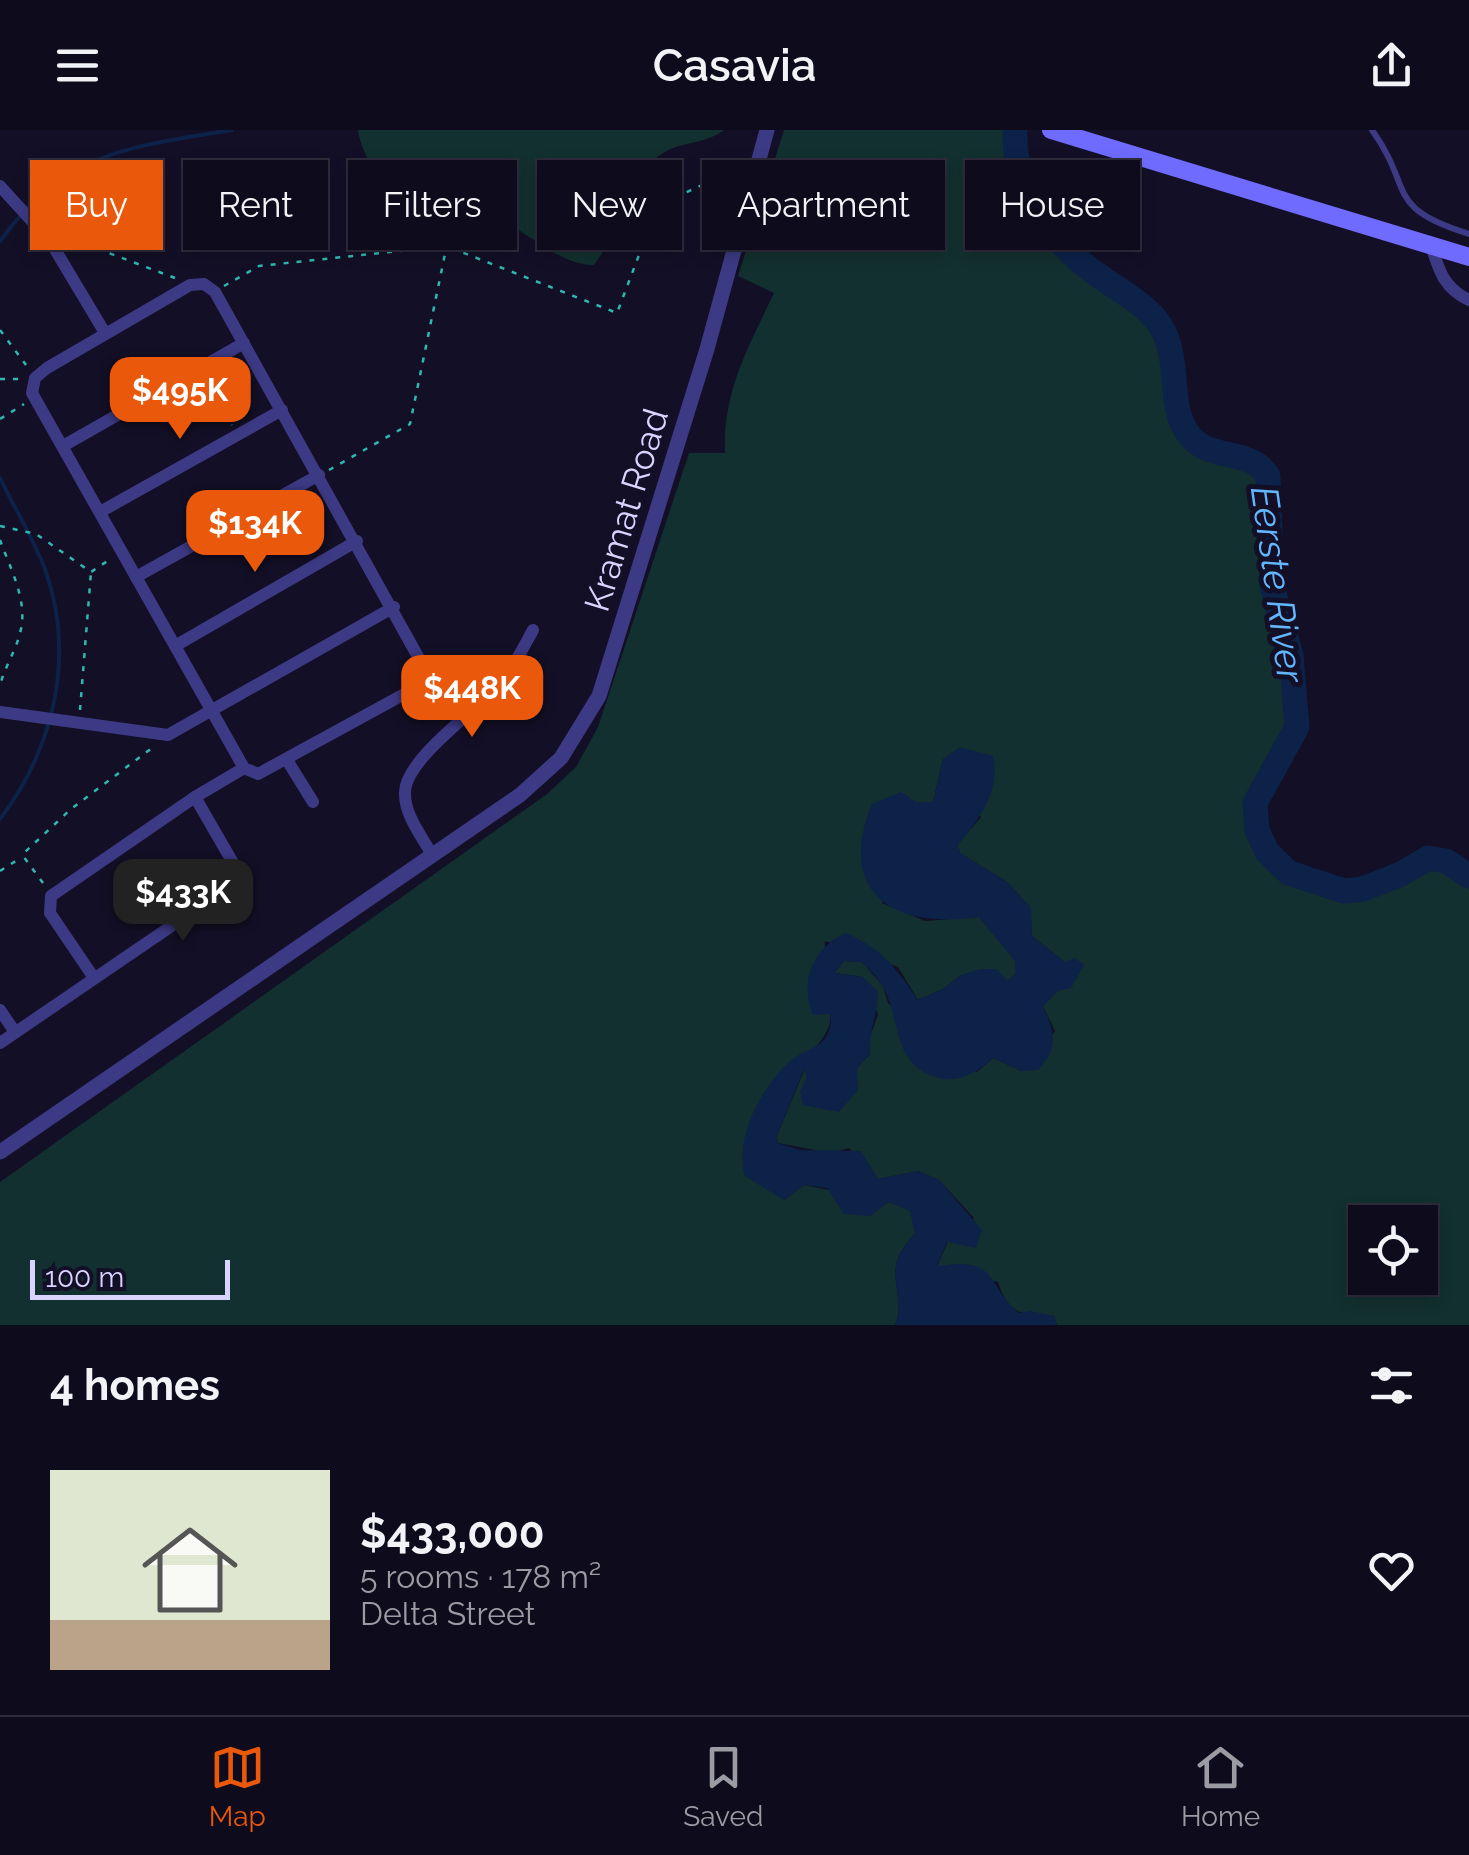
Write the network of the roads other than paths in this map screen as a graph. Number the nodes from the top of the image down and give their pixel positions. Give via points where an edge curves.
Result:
1 (767, 130) edge
2 (1051, 130) edge
3 (1372, 130) edge
4 (4, 190) edge
5 (1469, 234) edge
6 (1431, 246) junction
7 (1469, 257) edge
8 (1469, 300) edge
9 (105, 333) junction
10 (244, 343) junction
11 (282, 410) junction
12 (63, 446) junction
13 (319, 476) junction
14 (100, 512) junction
15 (357, 541) junction
16 (136, 578) junction
17 (394, 607) junction
18 (533, 630) dead end
19 (174, 646) junction
20 (0, 712) edge
21 (212, 712) junction
22 (287, 760) junction
23 (244, 768) junction
24 (194, 796) junction
25 (313, 802) dead end
26 (432, 856) junction
27 (94, 978) junction
28 (0, 1010) edge
29 (15, 1032) junction
30 (0, 1043) edge
31 (0, 1152) edge

1 - 26 street, Kramat Road via 599,696 578,736 540,779
2 - 6 main road
3 - 5 lane via 1410,207
4 - 9 street via 39,227
6 - 7 main road
6 - 8 street via 1442,279
9 - 10 street via 190,285 204,284
9 - 12 street via 36,378 34,398
10 - 11 street
10 - 12 street
11 - 13 street
11 - 14 street
12 - 14 street
13 - 15 street
13 - 16 street
14 - 16 street
15 - 17 street
15 - 19 street
16 - 19 street
17 - 21 street
17 - 22 street via 426,667 424,681
18 - 26 street via 502,681 407,780 410,815
19 - 21 street
20 - 21 street via 168,734
21 - 23 street
22 - 23 street via 258,774
22 - 25 street
23 - 24 street
24 - 27 street via 236,868 236,880
24 - 27 street via 52,894 49,911
26 - 31 street, Kramat Road
27 - 29 street
28 - 29 street
29 - 30 street

